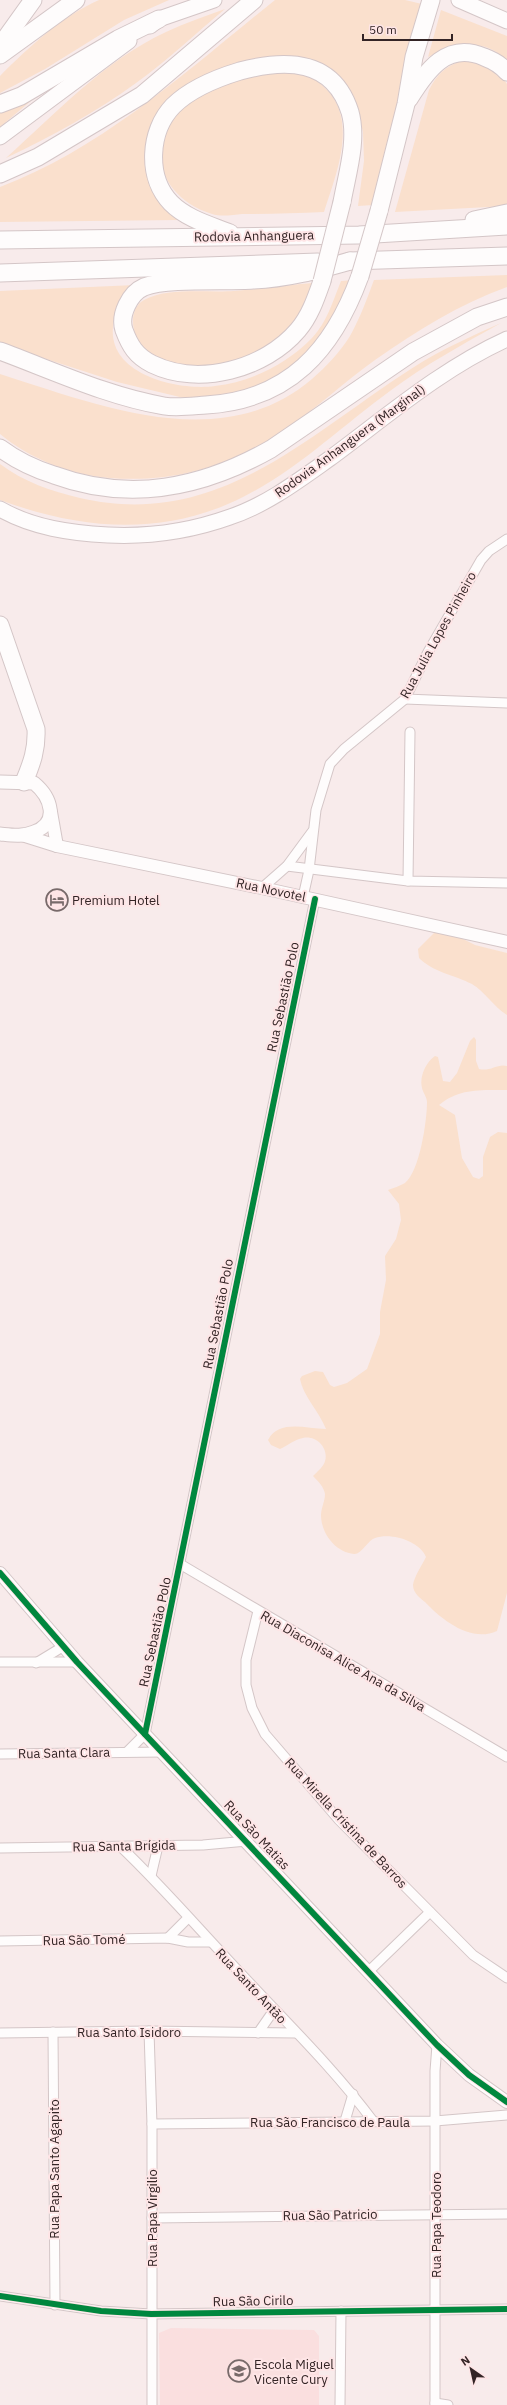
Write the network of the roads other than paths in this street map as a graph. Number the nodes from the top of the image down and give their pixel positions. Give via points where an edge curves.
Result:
1 (33, 0) edge
2 (76, 0) edge
3 (214, 0) edge
4 (459, 0) edge
5 (253, 1) edge
6 (429, 5) edge
7 (159, 19) junction
8 (507, 21) edge
9 (0, 46) edge
10 (0, 55) edge
11 (507, 72) edge
12 (0, 104) edge
13 (406, 104) junction
14 (0, 138) edge
15 (0, 174) edge
16 (507, 213) edge
17 (507, 226) edge
18 (414, 233) junction
19 (240, 236) junction
20 (0, 240) edge
21 (507, 256) edge
22 (350, 261) junction
23 (0, 273) edge
24 (507, 307) edge
25 (507, 340) edge
26 (0, 351) edge
27 (0, 363) edge
28 (68, 377) junction
29 (0, 448) edge
30 (0, 509) edge
31 (507, 539) edge
32 (0, 625) edge
33 (405, 699) junction
34 (507, 703) edge
35 (410, 732) dead end
36 (0, 782) edge
37 (24, 782) junction
38 (51, 812) junction
39 (313, 831) junction
40 (0, 834) edge
41 (22, 835) junction
42 (57, 846) junction
43 (287, 866) junction
44 (309, 870) junction
45 (408, 881) junction
46 (507, 883) edge
47 (262, 888) junction
48 (309, 898) junction
49 (507, 942) edge
50 (180, 1564) junction
51 (0, 1573) edge
52 (258, 1610) junction
53 (64, 1646) junction
54 (0, 1662) edge
55 (77, 1662) junction
56 (36, 1663) junction
57 (145, 1734) junction
58 (128, 1751) junction
59 (163, 1752) junction
60 (0, 1754) edge
61 (507, 1757) edge
62 (247, 1841) junction
63 (158, 1846) junction
64 (121, 1847) junction
65 (0, 1848) edge
66 (151, 1876) junction
67 (430, 1912) junction
68 (188, 1918) junction
69 (168, 1938) junction
70 (0, 1941) edge
71 (210, 1942) junction
72 (368, 1971) junction
73 (507, 1978) edge
74 (274, 2010) junction
75 (149, 2031) junction
76 (53, 2032) junction
77 (0, 2033) edge
78 (258, 2033) junction
79 (296, 2033) junction
80 (437, 2045) junction
81 (353, 2094) junction
82 (507, 2102) edge
83 (507, 2115) edge
84 (345, 2121) junction
85 (373, 2121) junction
86 (435, 2121) junction
87 (152, 2124) junction
88 (435, 2214) junction
89 (507, 2214) edge
90 (152, 2218) junction
91 (0, 2296) edge
92 (55, 2305) junction
93 (436, 2310) junction
94 (507, 2310) edge
95 (341, 2311) junction
96 (151, 2314) junction
97 (435, 2404) edge
98 (152, 2405) edge
99 (340, 2405) edge
100 (448, 2405) edge

1 - 9 highway
2 - 10 highway
3 - 7 highway
4 - 8 highway
5 - 15 highway via 142,95 38,157
6 - 13 highway via 414,57
7 - 12 highway via 118,39 21,96
7 - 14 highway
11 - 13 highway via 491,60 477,54 460,52 447,56 434,64
13 - 28 highway, bridge via 360,276 339,325 318,354 288,380 255,396 224,404 165,406 106,392
16 - 18 highway
17 - 18 highway, Rodovia Anhanguera
18 - 19 highway, Rodovia Anhanguera
19 - 20 highway, Rodovia Anhanguera
19 - 22 highway, bridge via 196,220 171,202 159,180 154,157 157,132 173,106 201,87 225,76 258,66 288,63 315,70 330,81 345,100 352,126 352,143 342,202 322,281 311,309 298,330 278,347 256,360 233,370 207,374 174,371 142,359 133,350 123,327 127,305 136,293 155,284 278,278
21 - 22 highway
22 - 23 highway
24 - 29 highway via 477,317 413,352 271,449 247,462 206,477 157,489 113,489 66,480 44,472
25 - 30 highway, Rodovia Anhanguera (Marginal) via 488,348 425,387 282,492 230,518 185,530 150,535 83,534 22,520
26 - 28 highway
27 - 28 highway via 31,373
31 - 33 street, Rua Julia Lopes Pinheiro via 481,560 428,652
32 - 37 highway via 36,729 37,746
33 - 34 street
33 - 39 street, Rua Julia Lopes Pinheiro via 344,748 330,764 316,810
35 - 45 street
36 - 37 main road
37 - 38 main road via 34,783 42,790 49,799
38 - 41 main road via 43,826 35,832
38 - 42 street
39 - 43 street, Rua Julia Lopes Pinheiro
39 - 44 street, Rua Julia Lopes Pinheiro
40 - 41 main road
41 - 42 street, Rua Novotel
42 - 47 street, Rua Novotel
43 - 44 street
43 - 47 street, Rua Julia Lopes Pinheiro
44 - 45 street
44 - 48 street, Rua Julia Lopes Pinheiro
45 - 46 street
47 - 48 street, Rua Novotel
48 - 49 street, Rua Novotel
48 - 50 street, Rua Sebastião Polo
50 - 52 street, Rua Diaconisa Alice Ana da Silva
50 - 57 street, Rua Sebastião Polo
51 - 53 street, Rua São Matias
52 - 61 street, Rua Diaconisa Alice Ana da Silva
52 - 67 street, Rua Mirella Cristina de Barros via 246,1660 246,1685 252,1708 265,1734 339,1820
53 - 55 street, Rua São Matias
53 - 56 street
54 - 56 street
55 - 56 street
55 - 57 street, Rua São Matias
57 - 58 street, Rua Santa Clara
57 - 59 street, Rua São Matias
58 - 59 street, Rua Santa Clara
58 - 60 street, Rua Santa Clara
59 - 62 street, Rua São Matias
62 - 63 street, Rua Santa Brígida
62 - 72 street, Rua São Matias
63 - 64 street, Rua Santa Brígida
63 - 66 street
64 - 65 street, Rua Santa Brígida
64 - 66 street, Rua Santo Antão
66 - 68 street, Rua Santo Antão
67 - 72 street
67 - 73 street, Rua Mirella Cristina de Barros via 473,1955
68 - 69 street
68 - 71 street, Rua Santo Antão
69 - 70 street, Rua São Tomé
69 - 71 street, Rua São Tomé via 188,1942
71 - 74 street, Rua Santo Antão
72 - 80 street, Rua São Matias
74 - 78 street
74 - 79 street, Rua Santo Antão
75 - 76 street, Rua Santo Isidoro
75 - 78 street, Rua Santo Isidoro
75 - 87 street, Rua Papa Virgilio
76 - 77 street, Rua Santo Isidoro
76 - 92 street, Rua Papa Santo Agapito
78 - 79 street, Rua Santo Isidoro
79 - 81 street, Rua Santo Antão
80 - 82 street, Rua São Matias via 469,2075
80 - 86 street, Rua Papa Teodoro
81 - 84 street
81 - 85 street, Rua Santo Antão
83 - 86 street, Rua São Francisco de Paula
84 - 85 street, Rua São Francisco de Paula
84 - 87 street, Rua São Francisco de Paula
85 - 86 street, Rua São Francisco de Paula
86 - 88 street, Rua Papa Teodoro
87 - 90 street, Rua Papa Virgilio
88 - 89 street, Rua São Patricio
88 - 90 street, Rua São Patricio
88 - 93 street, Rua Papa Teodoro
90 - 96 street, Rua Papa Virgilio
91 - 92 street, Rua São Cirilo
92 - 96 street, Rua São Cirilo
93 - 94 street, Rua São Cirilo
93 - 95 street, Rua São Cirilo
93 - 97 street, Rua Papa Teodoro
95 - 96 street, Rua São Cirilo
95 - 99 street
96 - 98 street, Rua Papa Virgilio
97 - 100 street

